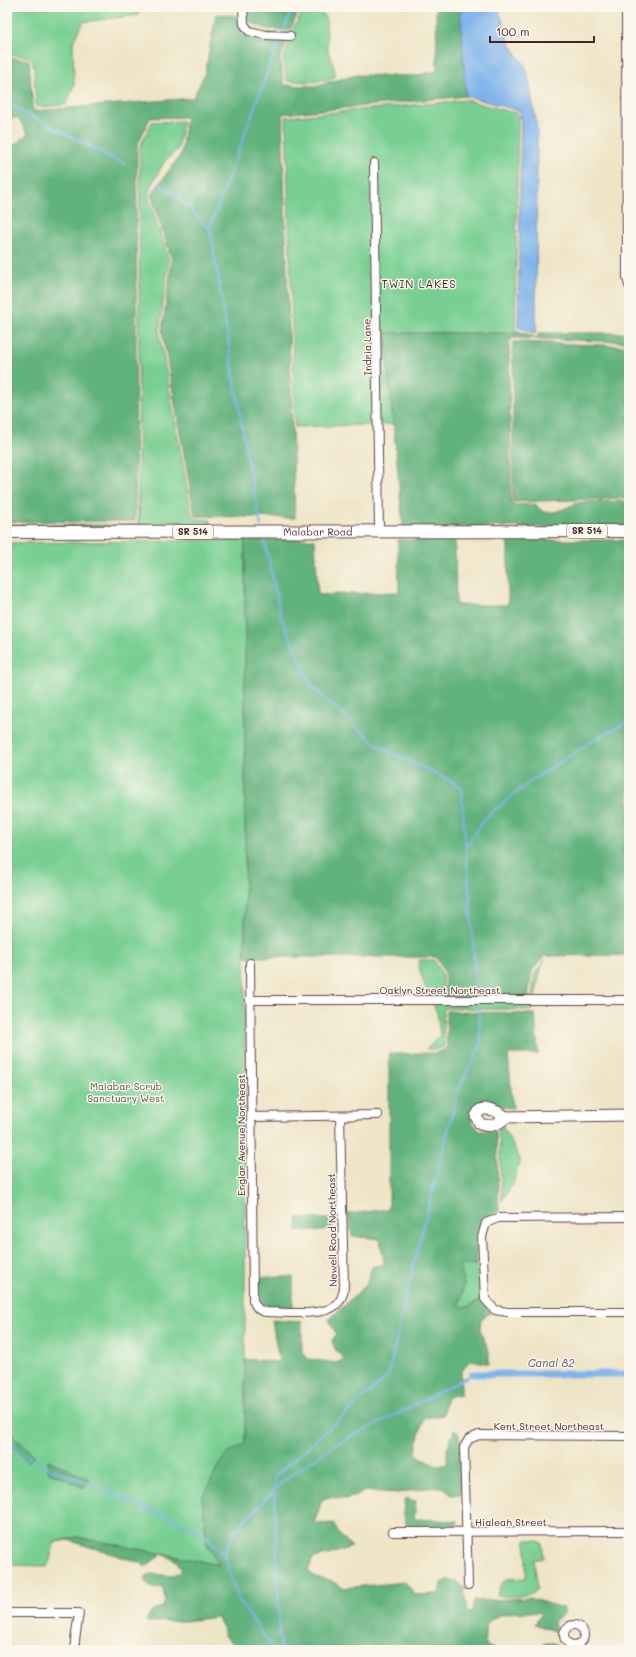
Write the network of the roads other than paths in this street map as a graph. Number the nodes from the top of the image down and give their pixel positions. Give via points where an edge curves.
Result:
1 (243, 7) edge
2 (626, 7) edge
3 (290, 36) dead end
4 (374, 164) dead end
5 (629, 286) edge
6 (379, 531) junction
7 (629, 531) edge
8 (7, 532) edge
9 (250, 963) dead end
10 (250, 1000) junction
11 (629, 1000) edge
12 (378, 1115) dead end
13 (340, 1116) junction
14 (506, 1116) dead end
15 (629, 1116) edge
16 (251, 1117) junction
17 (629, 1217) edge
18 (256, 1307) joint
19 (629, 1312) edge
20 (629, 1436) edge
21 (629, 1531) edge
22 (393, 1532) dead end
23 (466, 1532) junction
24 (468, 1585) dead end
25 (7, 1612) edge
26 (75, 1650) edge

1 - 3 street via 244,24 249,31
2 - 5 street
4 - 6 street, Indria Lane
6 - 7 main road, Malabar Road / SR 514
6 - 8 main road, Malabar Road / SR 514
9 - 10 street, Englar Avenue Northeast
10 - 11 street, Oaklyn Street Northeast
10 - 16 street, Englar Avenue Northeast
12 - 13 street
13 - 16 street
13 - 18 street, Newell Road Northeast via 344,1288 342,1298 332,1309 315,1312 266,1312
14 - 15 street
16 - 18 street, Englar Avenue Northeast via 252,1300
17 - 19 street via 498,1218 486,1223 482,1237 485,1299 495,1310
20 - 23 street, Kent Street Northeast via 479,1435 470,1439 464,1447
21 - 23 street, Hialeah Street
22 - 23 street, Hialeah Street
23 - 24 street
25 - 26 street via 79,1613

